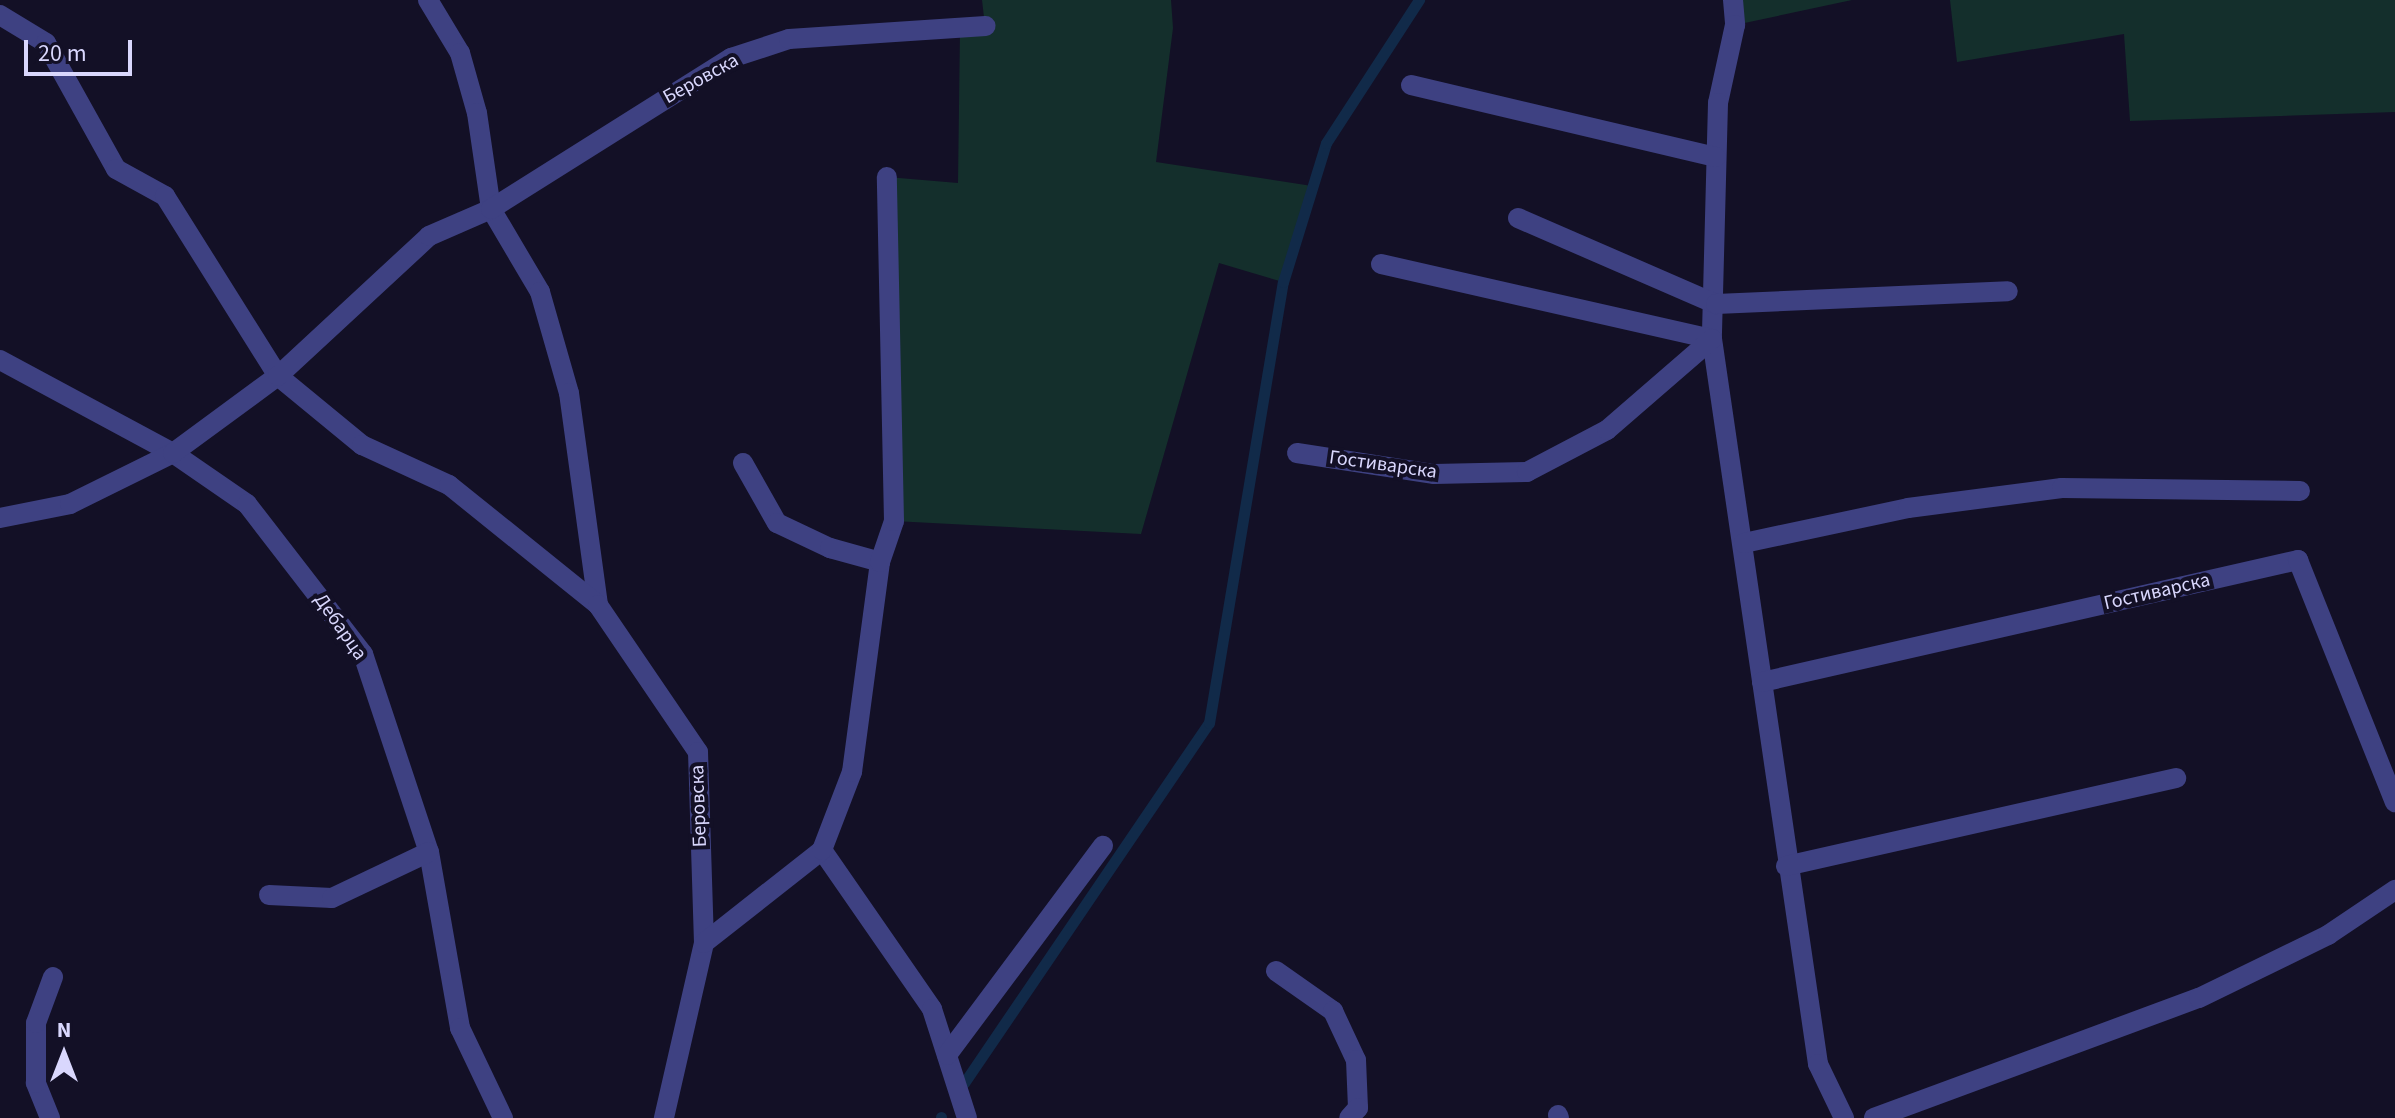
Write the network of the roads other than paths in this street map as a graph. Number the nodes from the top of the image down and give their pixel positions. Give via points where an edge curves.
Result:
1 (428, 0) edge
2 (1733, 0) edge
3 (0, 15) edge
4 (986, 26) dead end
5 (1411, 85) dead end
6 (1716, 157) junction
7 (887, 177) dead end
8 (491, 209) junction
9 (1518, 218) dead end
10 (1381, 264) dead end
11 (2008, 291) dead end
12 (1716, 304) junction
13 (1712, 339) junction
14 (0, 360) edge
15 (278, 376) junction
16 (173, 453) junction
17 (1297, 453) dead end
18 (743, 463) dead end
19 (2300, 491) dead end
20 (0, 518) edge
21 (1744, 543) junction
22 (880, 562) junction
23 (598, 605) junction
24 (1762, 682) junction
25 (2176, 778) dead end
26 (2395, 802) edge
27 (1103, 846) dead end
28 (822, 850) junction
29 (429, 852) junction
30 (1786, 866) junction
31 (2395, 890) edge
32 (269, 895) dead end
33 (704, 943) junction
34 (1276, 971) dead end
35 (53, 977) dead end
36 (947, 1055) junction
37 (50, 1118) edge
38 (503, 1118) edge
39 (664, 1118) edge
40 (967, 1118) edge
41 (1349, 1118) edge
42 (1844, 1118) edge
43 (1874, 1118) edge

1 - 8 street, Беровска via 460,53 477,113
2 - 6 street via 1735,25 1718,103
3 - 15 street, Беровска via 46,43 116,169 165,196
4 - 8 street, Беровска via 789,39 731,58
5 - 6 street
6 - 12 street
7 - 22 street via 894,521
8 - 15 street, Беровска via 429,236
8 - 23 street, Беровска via 540,292 569,393
9 - 12 street
10 - 13 street
11 - 12 street
12 - 13 street
13 - 17 street, Гостиварска via 1607,430 1527,472 1434,474
13 - 21 street
14 - 16 street, Дебарца
15 - 16 street, Беровска
15 - 23 street, Беровска via 362,445 449,485
16 - 20 street via 70,504
16 - 29 street, Дебарца via 247,504 363,654
18 - 22 street via 777,523 830,548
19 - 21 street via 2062,488 1908,508
21 - 24 street
22 - 28 street via 852,772
23 - 33 street, Беровска via 698,752
24 - 26 street, Гостиварска via 2298,560
24 - 30 street
25 - 30 street
27 - 36 street
28 - 33 street
28 - 36 street via 932,1009
29 - 32 street via 332,898
29 - 38 street, Дебарца via 460,1028
30 - 42 street via 1818,1064
31 - 43 street via 2328,935 2199,998
33 - 39 street, Беровска
34 - 41 street via 1333,1011 1356,1060 1358,1108
35 - 37 street via 36,1023 36,1083
36 - 40 street

